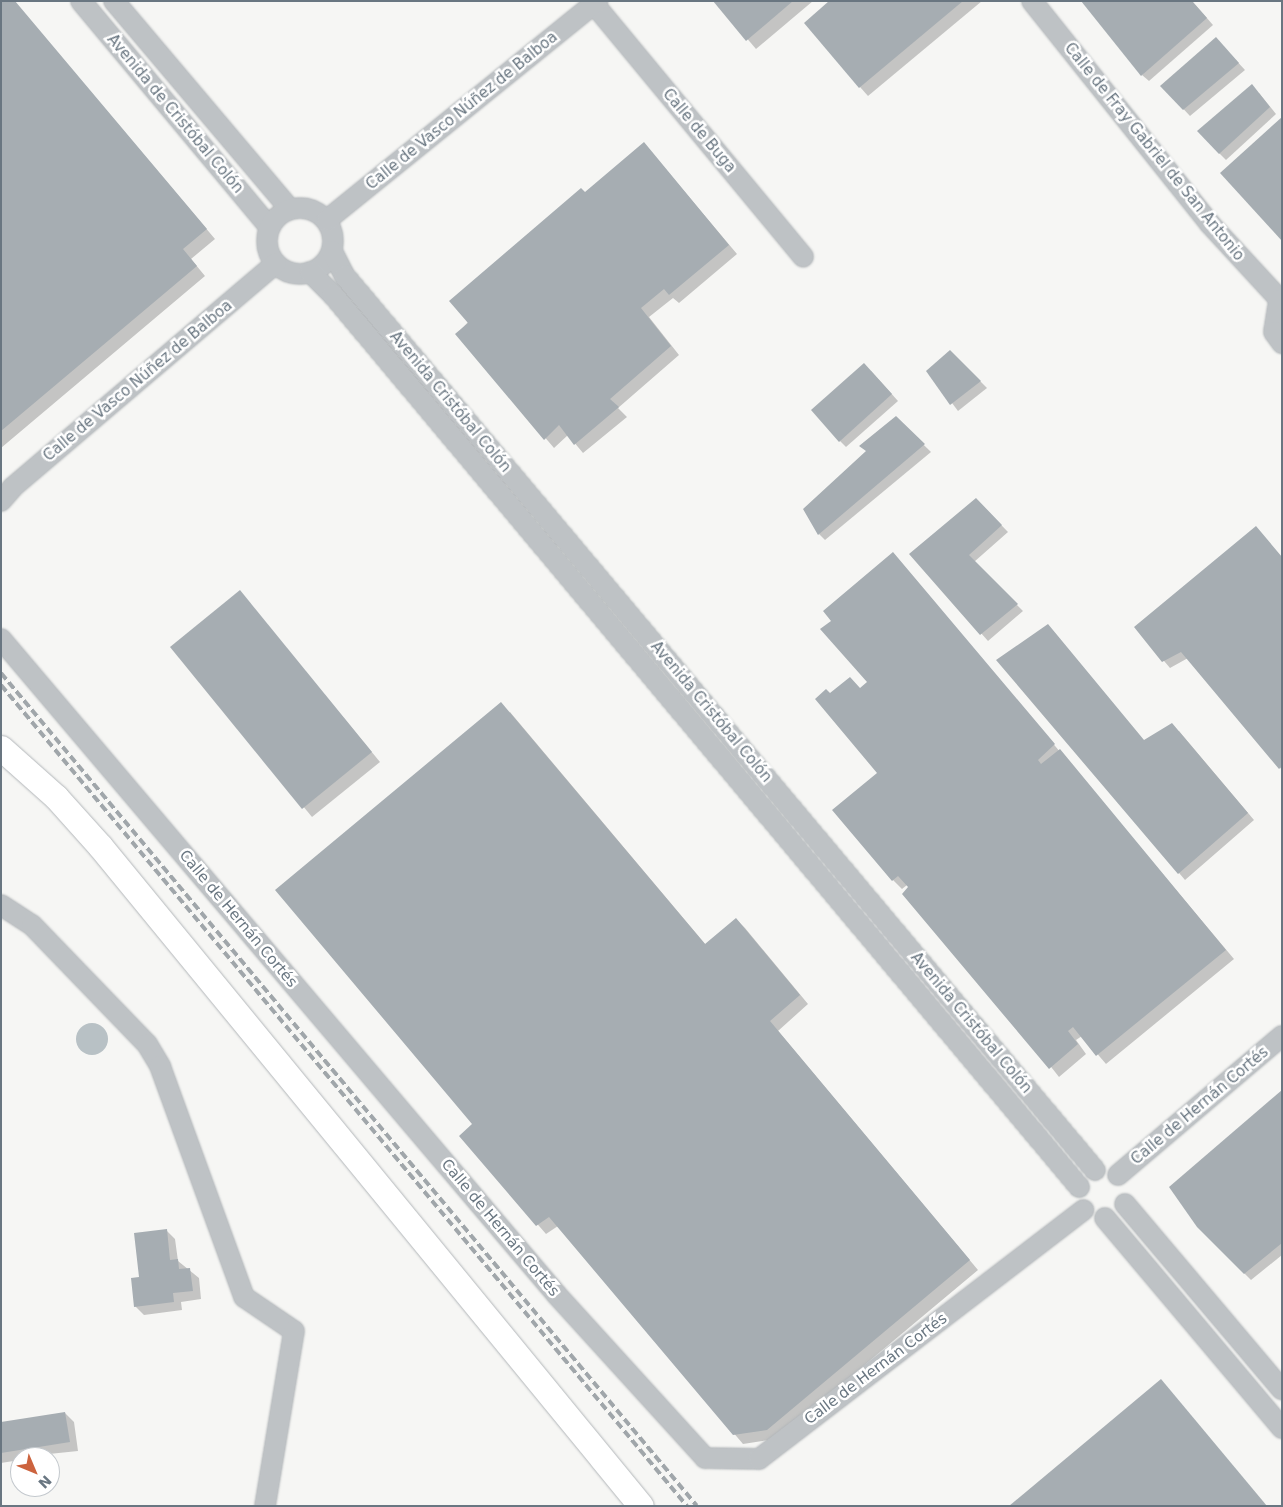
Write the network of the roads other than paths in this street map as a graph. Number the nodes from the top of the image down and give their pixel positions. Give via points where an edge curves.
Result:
1 (81, 1) edge
2 (114, 1) edge
3 (1032, 1) edge
4 (596, 3) edge
5 (290, 209) junction
6 (327, 220) junction
7 (270, 228) junction
8 (332, 251) junction
9 (803, 258) dead end
10 (276, 263) junction
11 (310, 272) junction
12 (1280, 301) edge
13 (1282, 343) edge
14 (1, 501) edge
15 (1, 639) edge
16 (1, 748) edge
17 (1, 905) edge
18 (1282, 1036) edge
19 (1095, 1170) junction
20 (1118, 1175) junction
21 (1079, 1187) junction
22 (1125, 1204) junction
23 (1084, 1210) junction
24 (1105, 1218) junction
25 (1282, 1390) edge
26 (1282, 1428) edge
27 (265, 1506) edge
28 (641, 1506) edge

1 - 7 street, Avenida de Cristóbal Colón
2 - 5 street, Avenida de Cristóbal Colón
3 - 12 street, Calle de Fray Gabriel de San Antonio via 1209,223
4 - 6 street, Calle de Vasco Núñez de Balboa
4 - 9 street, Calle de Buga
5 - 6 street via 310,208
5 - 7 street
6 - 8 street via 332,230
7 - 10 street via 268,246
8 - 11 street via 320,268
8 - 19 street, Avenida Cristóbal Colón via 345,276
10 - 11 street via 292,273
10 - 14 street, Calle de Vasco Núñez de Balboa via 13,487
11 - 21 street, Avenida Cristóbal Colón via 333,295
12 - 13 street, Calle de Fray Gabriel de San Antonio via 1274,332
15 - 23 street, Calle de Hernán Cortés via 556,1294 705,1458 759,1459
16 - 28 main road via 51,792 100,846
17 - 27 street via 32,925 147,1044 160,1066 244,1297 294,1331
18 - 20 street, Calle de Hernán Cortés
19 - 20 street via 1103,1169
19 - 21 street via 1082,1180
20 - 22 street via 1126,1189
21 - 23 street via 1078,1195
22 - 24 street via 1120,1211
22 - 25 street
23 - 24 street via 1090,1215
24 - 26 street

